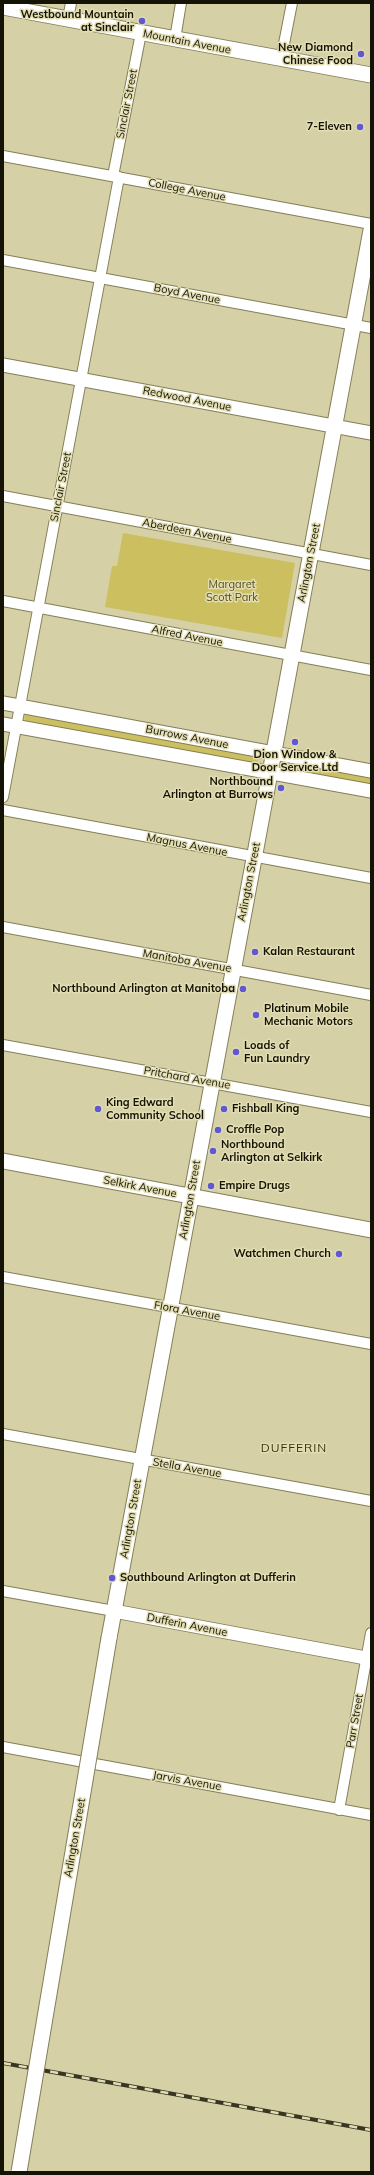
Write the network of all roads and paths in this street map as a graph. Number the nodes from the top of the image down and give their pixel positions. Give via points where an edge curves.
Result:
1 (71, 3) edge
2 (182, 3) edge
3 (292, 3) edge
4 (3, 7) edge
5 (68, 19) junction
6 (141, 33) junction
7 (175, 39) junction
8 (281, 59) junction
9 (371, 75) edge
10 (3, 156) edge
11 (116, 177) junction
12 (371, 224) edge
13 (371, 230) edge
14 (3, 260) edge
15 (100, 278) junction
16 (353, 325) junction
17 (371, 328) edge
18 (3, 364) edge
19 (82, 379) junction
20 (334, 426) junction
21 (371, 433) edge
22 (3, 496) edge
23 (57, 506) junction
24 (310, 553) junction
25 (371, 565) edge
26 (3, 601) edge
27 (39, 608) junction
28 (291, 655) junction
29 (371, 670) edge
30 (3, 703) edge
31 (20, 706) junction
32 (9, 725) edge
33 (273, 754) junction
34 (371, 771) edge
35 (270, 772) junction
36 (371, 791) edge
37 (3, 797) edge
38 (3, 810) edge
39 (254, 857) junction
40 (371, 878) edge
41 (3, 927) edge
42 (232, 969) junction
43 (371, 995) edge
44 (3, 1045) edge
45 (211, 1082) junction
46 (371, 1112) edge
47 (3, 1161) edge
48 (190, 1196) junction
49 (371, 1230) edge
50 (3, 1277) edge
51 (170, 1308) junction
52 (371, 1344) edge
53 (3, 1434) edge
54 (142, 1460) junction
55 (371, 1501) edge
56 (3, 1590) edge
57 (114, 1611) junction
58 (371, 1633) edge
59 (369, 1659) edge
60 (3, 1747) edge
61 (339, 1810) junction
62 (371, 1815) edge
63 (19, 2172) edge

1 - 5 street
2 - 7 street
3 - 8 street
4 - 5 main road, Mountain Avenue
5 - 6 main road, Mountain Avenue
6 - 7 main road, Mountain Avenue
6 - 11 street, Sinclair Street
7 - 8 main road, Mountain Avenue
8 - 9 main road, Mountain Avenue
10 - 11 street, College Avenue
11 - 12 street, College Avenue
11 - 15 street, Sinclair Street
13 - 16 main road, Arlington Street
14 - 15 street, Boyd Avenue
15 - 16 street, Boyd Avenue
15 - 19 street, Sinclair Street
16 - 17 street, Boyd Avenue
16 - 20 main road, Arlington Street
18 - 19 street, Redwood Avenue
19 - 20 street, Redwood Avenue
19 - 23 street, Sinclair Street
20 - 21 street, Redwood Avenue
20 - 24 main road, Arlington Street
22 - 23 street, Aberdeen Avenue
23 - 24 street, Aberdeen Avenue
23 - 27 street, Sinclair Street
24 - 25 street, Aberdeen Avenue
24 - 28 main road, Arlington Street
26 - 27 street, Alfred Avenue
27 - 28 street, Alfred Avenue
27 - 31 street, Sinclair Street
28 - 29 street, Alfred Avenue
28 - 33 main road, Arlington Street
30 - 31 street, Burrows Avenue
31 - 32 street, Sinclair Street
31 - 33 street, Burrows Avenue
32 - 35 street, Burrows Avenue
32 - 37 street, Sinclair Street
33 - 34 street, Burrows Avenue
33 - 35 main road, Arlington Street
35 - 36 street, Burrows Avenue
35 - 39 main road, Arlington Street
38 - 39 street, Magnus Avenue
39 - 40 street, Magnus Avenue
39 - 42 main road, Arlington Street
41 - 42 street, Manitoba Avenue
42 - 43 street, Manitoba Avenue
42 - 45 main road, Arlington Street
44 - 45 street, Pritchard Avenue
45 - 46 street, Pritchard Avenue
45 - 48 main road, Arlington Street
47 - 48 main road, Selkirk Avenue
48 - 49 main road, Selkirk Avenue
48 - 51 main road, Arlington Street
50 - 51 street, Flora Avenue
51 - 52 street, Flora Avenue
51 - 54 main road, Arlington Street
53 - 54 street, Stella Avenue
54 - 55 street, Stella Avenue
54 - 57 main road, Arlington Street
56 - 57 street, Dufferin Avenue
57 - 59 street, Dufferin Avenue
57 - 63 main road, Arlington Street, bridge
58 - 59 street, Parr Street
59 - 61 street, Parr Street
60 - 61 street, Jarvis Avenue
61 - 62 street, Jarvis Avenue

